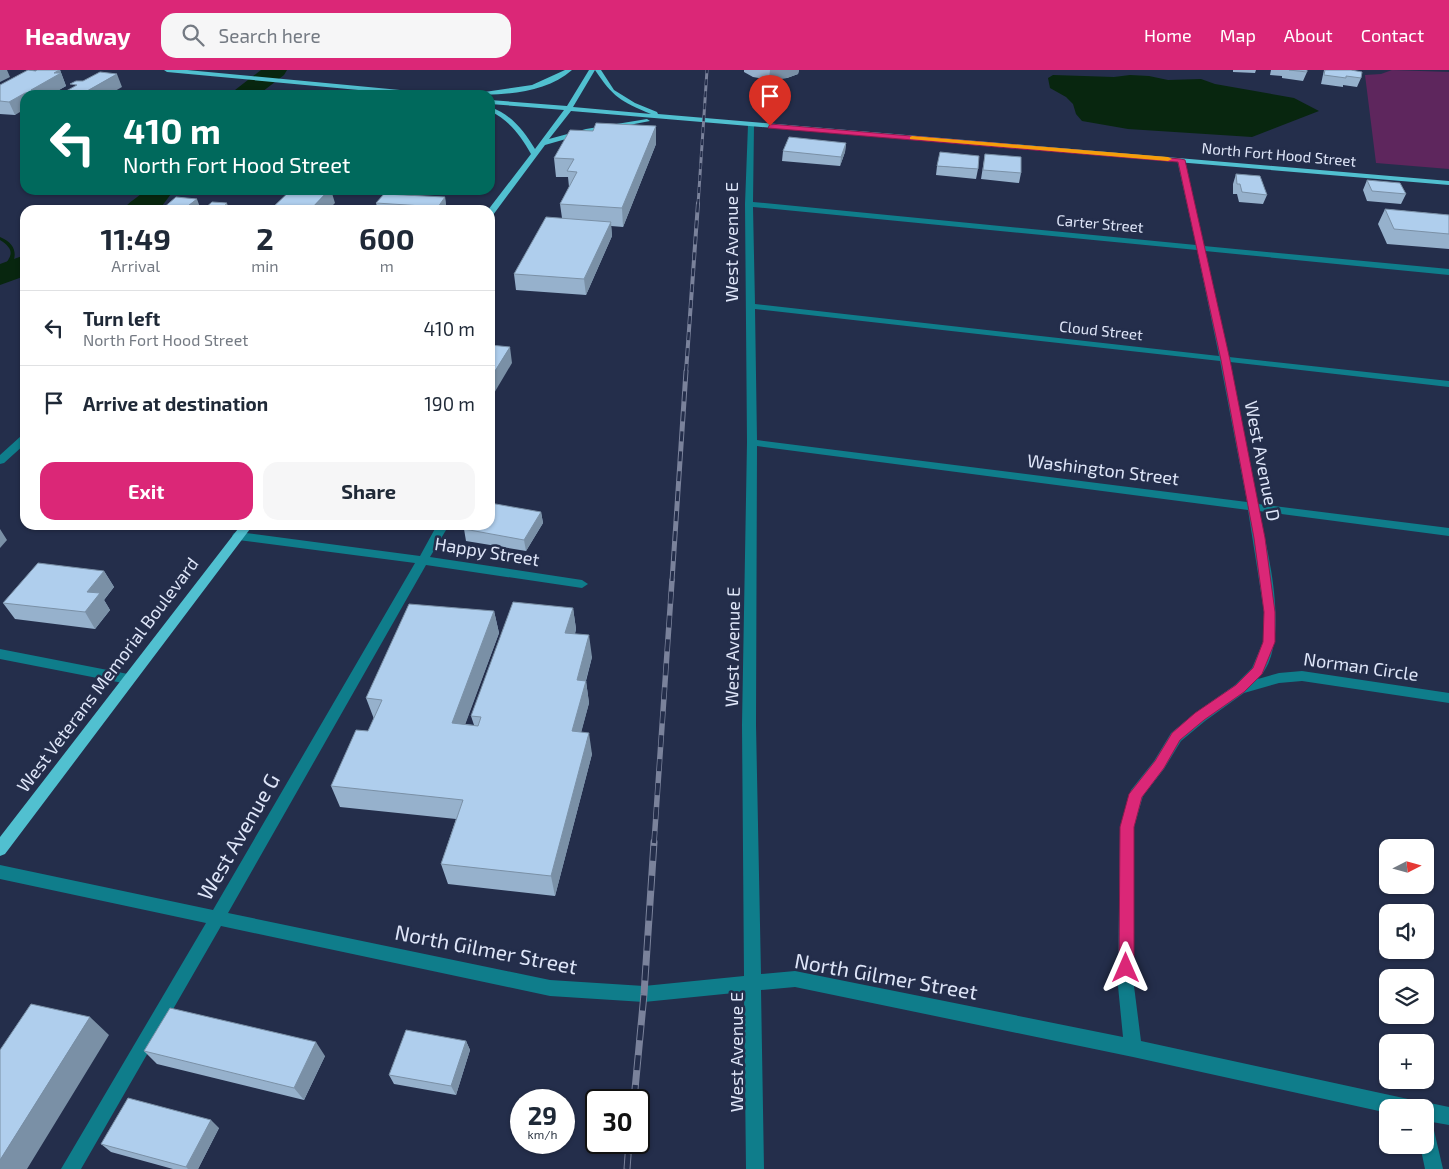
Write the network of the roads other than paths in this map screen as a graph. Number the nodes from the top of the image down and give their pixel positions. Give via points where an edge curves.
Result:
1 (167, 70) edge
2 (569, 70) edge
3 (592, 70) edge
4 (598, 70) edge
5 (382, 90) edge
6 (495, 92) edge
7 (495, 103) edge
8 (568, 110) junction
9 (495, 112) edge
10 (669, 118) junction
11 (751, 124) junction
12 (544, 143) junction
13 (535, 155) junction
14 (1181, 160) junction
15 (1449, 183) edge
16 (749, 204) junction
17 (495, 207) edge
18 (1200, 247) junction
19 (1449, 272) edge
20 (750, 306) junction
21 (1225, 360) junction
22 (1449, 384) edge
23 (752, 442) junction
24 (20, 443) edge
25 (0, 461) edge
26 (1253, 507) junction
27 (243, 530) edge
28 (440, 530) edge
29 (1449, 532) edge
30 (238, 536) junction
31 (423, 560) junction
32 (582, 584) dead end
33 (0, 654) edge
34 (128, 679) junction
35 (1240, 689) junction
36 (1449, 698) edge
37 (0, 849) edge
38 (0, 872) edge
39 (217, 918) junction
40 (754, 983) junction
41 (1133, 1048) junction
42 (1379, 1102) edge
43 (1434, 1113) edge
44 (1449, 1116) edge
45 (1431, 1154) edge
46 (70, 1169) edge
47 (754, 1169) edge
48 (1434, 1169) edge

1 - 5 main road
2 - 6 main road via 549,81
3 - 8 main road
4 - 10 main road via 612,90 633,104
7 - 8 main road, North Fort Hood Street
8 - 10 main road, North Fort Hood Street
8 - 12 main road
9 - 13 main road via 519,130
10 - 11 main road, North Fort Hood Street
10 - 12 main road via 586,131
11 - 14 main road, North Fort Hood Street
11 - 16 street, West Avenue E
12 - 13 main road
13 - 17 main road
14 - 15 main road, North Fort Hood Street
14 - 18 street, West Avenue D
16 - 18 street, Carter Street
16 - 20 street, West Avenue E
18 - 19 street, Carter Street
18 - 21 street, West Avenue D
20 - 21 street, Cloud Street
20 - 23 street, West Avenue E
21 - 22 street, Cloud Street
21 - 26 street, West Avenue D
23 - 26 street, Washington Street
23 - 40 street, West Avenue E via 749,725
24 - 25 street
26 - 29 street, Washington Street
26 - 35 street, West Avenue D via 1270,612 1269,642 1258,671
27 - 30 main road, West Veterans Memorial Boulevard
28 - 31 street, West Avenue G
30 - 31 street, Happy Street
30 - 34 main road, West Veterans Memorial Boulevard
31 - 32 street, Happy Street
31 - 39 street, West Avenue G
33 - 34 street
34 - 37 main road, West Veterans Memorial Boulevard
35 - 36 street, Norman Circle via 1279,678 1302,676
35 - 41 street, West Avenue D via 1176,737 1136,794 1127,827 1126,881 1126,986
38 - 39 street, North Gilmer Street
39 - 40 street, North Gilmer Street via 550,988 644,994
39 - 46 street, West Avenue G
40 - 41 street, North Gilmer Street via 795,979
40 - 47 street, West Avenue E
41 - 42 street, North Gilmer Street
43 - 44 street
45 - 48 street

